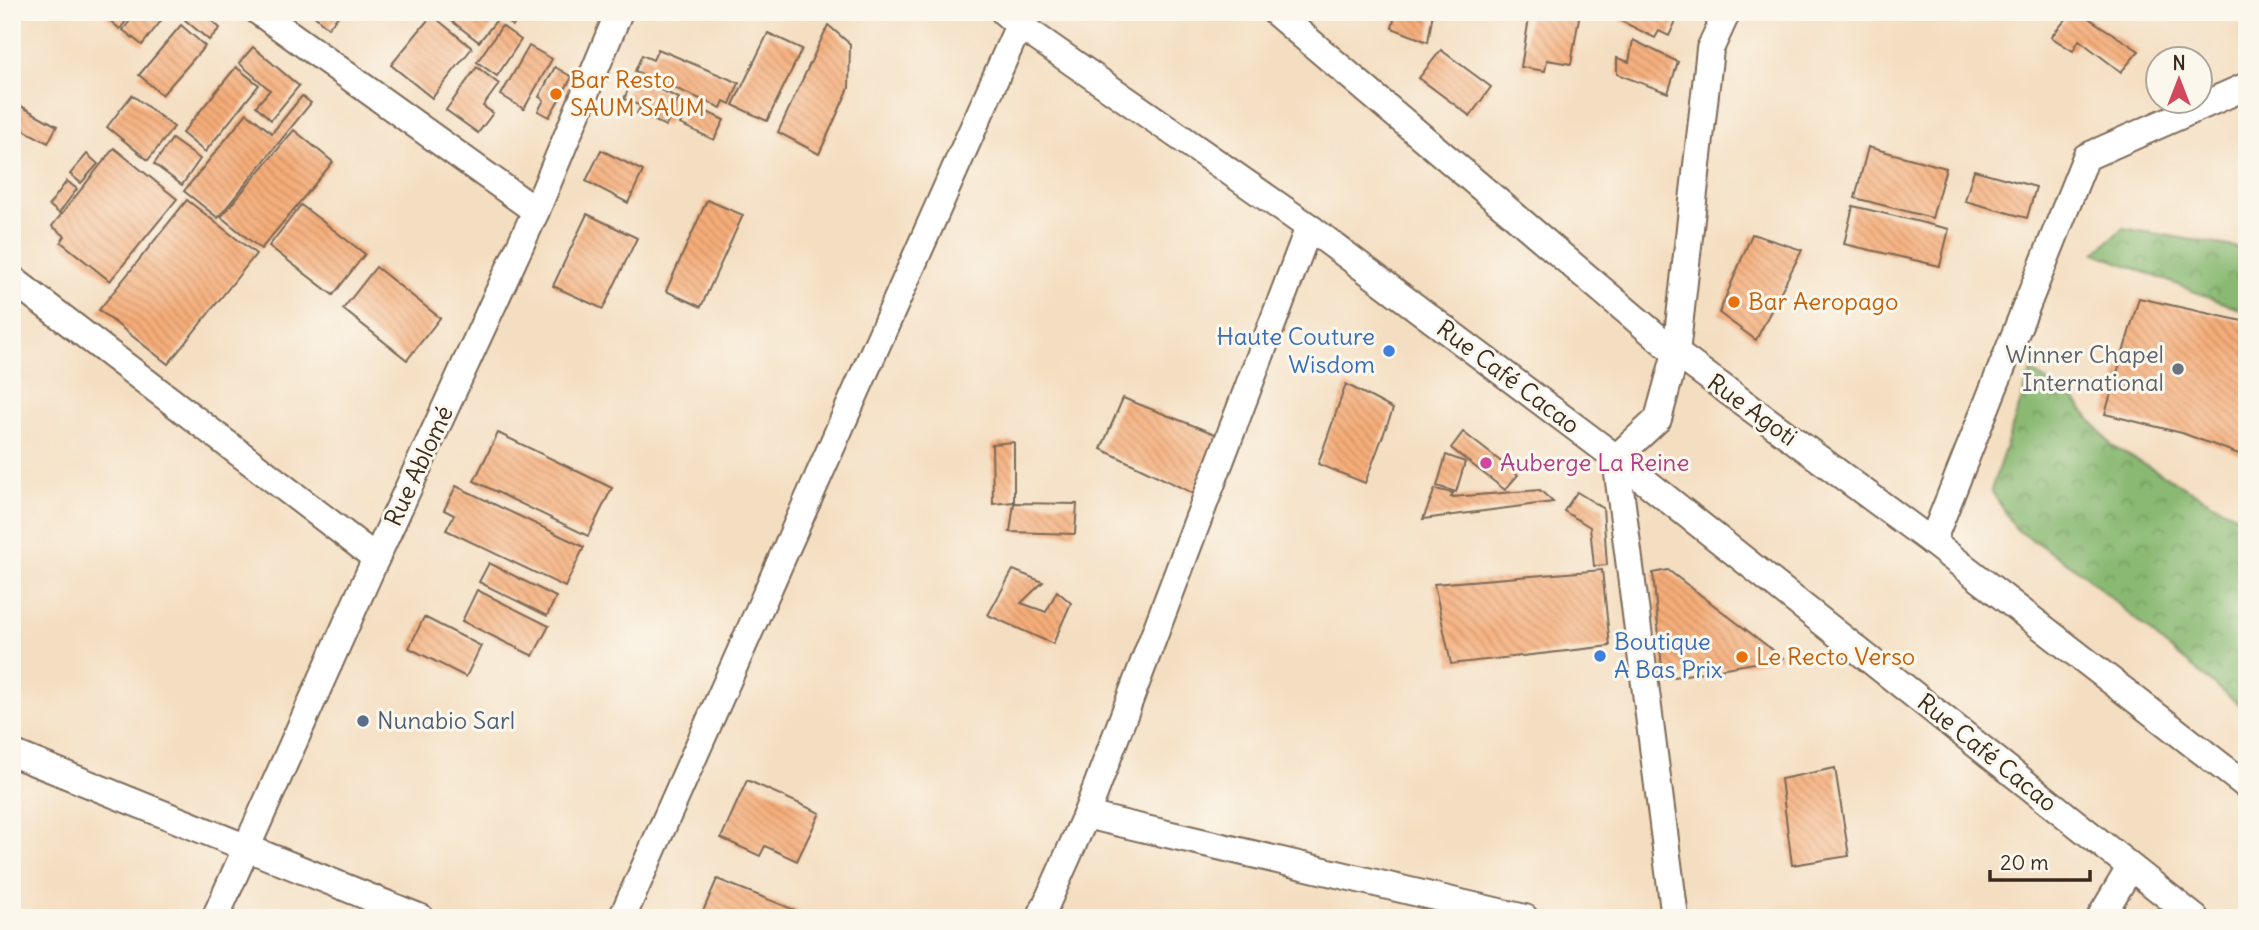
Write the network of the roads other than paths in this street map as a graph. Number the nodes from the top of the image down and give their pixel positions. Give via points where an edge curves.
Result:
1 (259, 12) edge
2 (619, 12) edge
3 (1275, 12) edge
4 (1727, 12) edge
5 (1012, 19) edge
6 (1302, 21) edge
7 (2247, 86) edge
8 (536, 211) junction
9 (1309, 227) junction
10 (12, 279) edge
11 (1676, 354) junction
12 (1616, 458) junction
13 (1933, 542) junction
14 (376, 558) junction
15 (12, 753) edge
16 (2247, 786) edge
17 (1086, 816) junction
18 (246, 846) junction
19 (2130, 868) junction
20 (215, 918) edge
21 (421, 918) edge
22 (622, 918) edge
23 (1040, 918) edge
24 (1525, 918) edge
25 (1675, 918) edge
26 (2100, 918) edge
27 (2195, 918) edge

1 - 8 street
2 - 8 street, Rue Ablomé
3 - 6 street, Rue Agoti
4 - 11 street via 1710,48
5 - 9 street, Rue Café Cacao
5 - 22 street
6 - 11 street, Rue Agoti
7 - 13 street via 2086,157
8 - 14 street, Rue Ablomé
9 - 12 street, Rue Café Cacao
9 - 17 street
10 - 14 street
11 - 12 street via 1658,418
11 - 13 street, Rue Agoti
12 - 19 street, Rue Café Cacao
12 - 25 street
13 - 16 street, Rue Agoti
14 - 18 street, Rue Ablomé
15 - 18 street
17 - 23 street
17 - 24 street
18 - 20 street, Rue Ablomé
18 - 21 street
19 - 26 street
19 - 27 street, Rue Café Cacao

